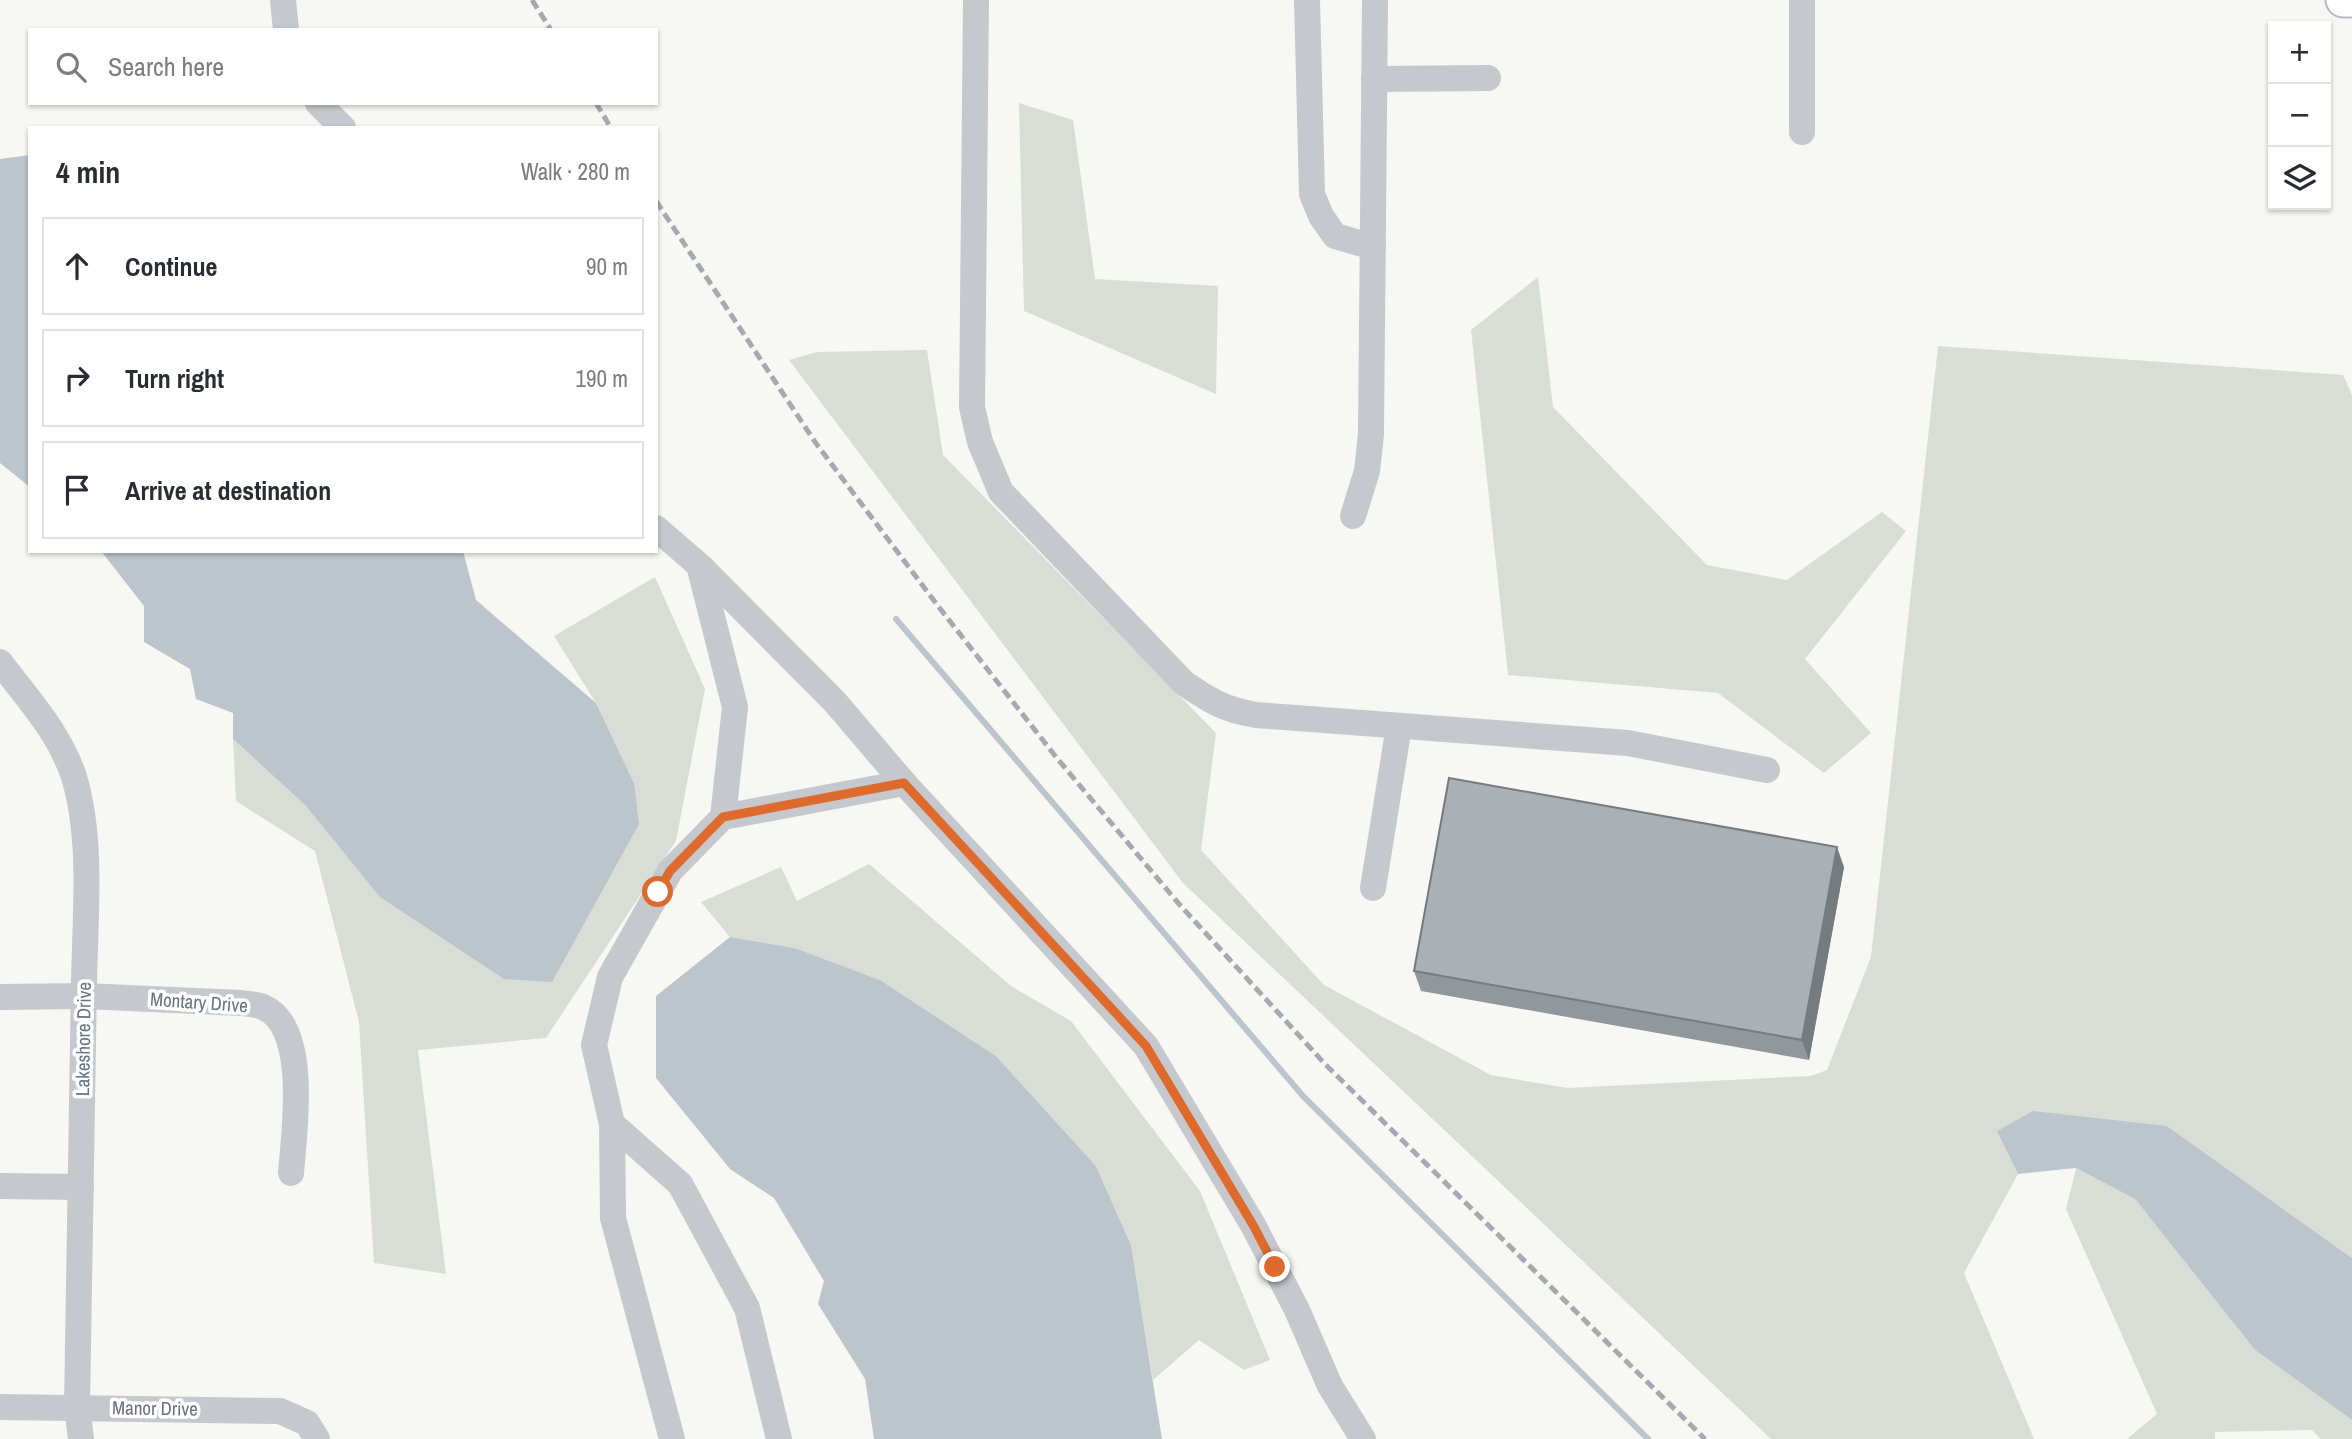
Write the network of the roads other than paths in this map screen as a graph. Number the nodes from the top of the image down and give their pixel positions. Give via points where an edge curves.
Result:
1 (283, 0) edge
2 (976, 0) edge
3 (1307, 0) edge
4 (1375, 0) edge
5 (1802, 0) edge
6 (2343, 0) edge
7 (2352, 0) edge
8 (286, 28) edge
9 (1488, 78) dead end
10 (1374, 79) junction
11 (320, 105) edge
12 (341, 126) edge
13 (1802, 132) dead end
14 (1373, 247) junction
15 (1353, 516) dead end
16 (658, 529) edge
17 (699, 566) junction
18 (0, 662) edge
19 (1399, 726) junction
20 (1766, 770) dead end
21 (904, 783) junction
22 (723, 817) junction
23 (1373, 888) dead end
24 (84, 996) junction
25 (0, 997) edge
26 (612, 1124) junction
27 (291, 1173) dead end
28 (0, 1186) edge
29 (81, 1187) junction
30 (76, 1406) junction
31 (0, 1407) edge
32 (312, 1431) edge
33 (81, 1439) edge
34 (672, 1439) edge
35 (779, 1439) edge
36 (1363, 1439) edge

1 - 8 lane
2 - 19 lane via 972,407 980,442 1001,492 1184,683 1215,704 1256,715
3 - 14 lane via 1312,194 1335,236
4 - 10 lane
5 - 13 lane
6 - 7 main road
9 - 10 lane
10 - 14 lane
11 - 12 lane
14 - 15 lane via 1371,434 1367,471
16 - 17 lane
17 - 21 lane via 835,702
17 - 22 lane via 735,707
18 - 24 lane, Lakeshore Drive via 61,743 74,778 85,860
19 - 20 lane via 1628,743
19 - 23 lane
21 - 22 lane
21 - 36 lane via 1146,1046 1253,1225 1330,1386
22 - 26 lane via 670,871 610,977 594,1045
24 - 25 lane, Montary Drive
24 - 27 lane, Montary Drive via 241,1003 264,1007 276,1017 288,1038 296,1071
24 - 29 lane, Lakeshore Drive
26 - 34 lane via 613,1218
26 - 35 lane via 680,1185 747,1308
28 - 29 lane
29 - 30 lane, Lakeshore Drive
30 - 31 lane, Manor Drive
30 - 32 lane, Manor Drive via 280,1411
30 - 33 lane, Lakeshore Drive

